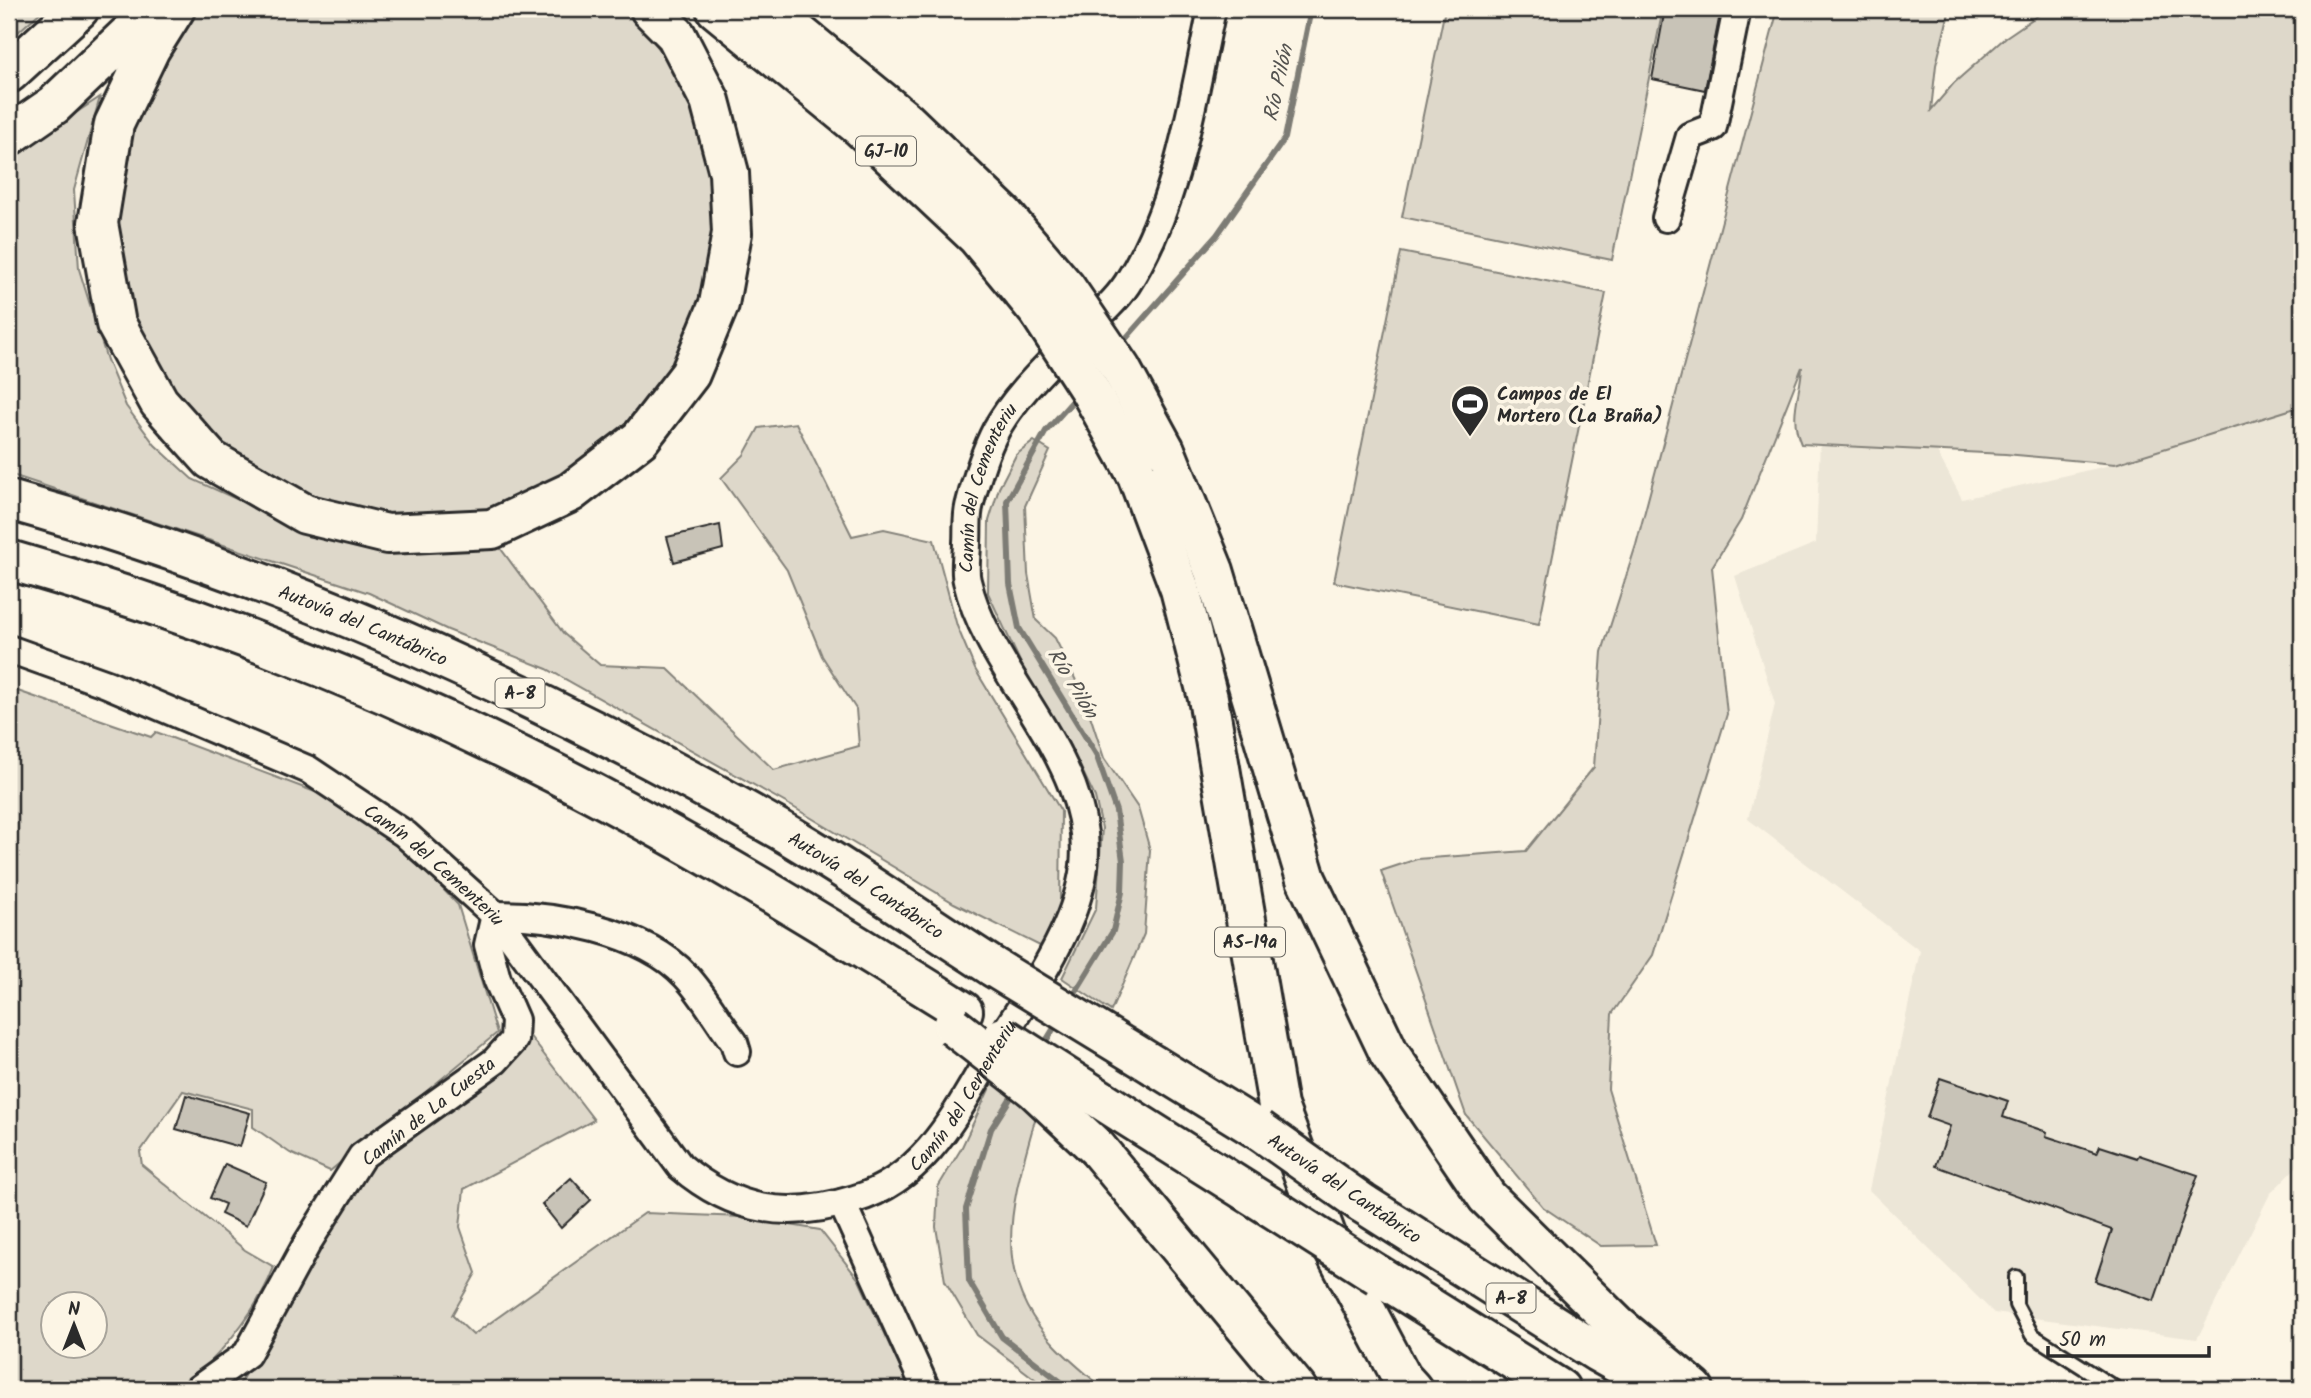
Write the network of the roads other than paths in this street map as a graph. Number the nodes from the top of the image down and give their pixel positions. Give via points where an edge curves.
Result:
1 (79, 9) edge
2 (155, 9) edge
3 (175, 9) edge
4 (649, 9) edge
5 (716, 9) edge
6 (769, 9) edge
7 (1212, 9) edge
8 (1737, 9) edge
9 (9, 73) edge
10 (9, 136) edge
11 (1666, 218) dead end
12 (1053, 300) junction
13 (9, 500) edge
14 (9, 561) edge
15 (9, 649) edge
16 (495, 915) junction
17 (958, 1019) junction
18 (737, 1052) dead end
19 (842, 1203) junction
20 (2016, 1276) dead end
21 (198, 1389) edge
22 (926, 1389) edge
23 (1297, 1389) edge
24 (1412, 1389) edge
25 (1560, 1389) edge
26 (1663, 1389) edge
27 (1694, 1389) edge
28 (2117, 1389) edge

1 - 9 highway
2 - 10 highway via 54,105
3 - 4 highway via 114,124 98,223 116,324 159,402 211,460 305,514 387,534 492,529 571,492 640,439 690,374 719,304 732,233 729,173 710,101 676,35
5 - 12 highway, GJ-10 via 860,127 977,237
6 - 12 highway, GJ-10 via 906,121 1004,215
7 - 19 street, Camín del Cementeriu via 1167,206 1125,286 1041,372 997,429 968,507 967,580 990,637 1079,800 1085,841 1081,883 1059,942 939,1139 905,1176 877,1193
8 - 11 street via 1713,127 1690,136
12 - 24 highway, AS-19a, bridge via 1089,389 1137,475 1180,589 1208,698 1278,1106 1326,1235
12 - 27 highway, bridge via 1121,369 1165,450 1214,571 1306,879 1389,1053 1487,1197 1617,1325
13 - 26 highway, Autovía del Cantábrico / A-8, bridge via 199,559 382,631 499,682 781,831 1259,1130 1362,1203 1597,1352
14 - 17 highway, A-8 via 118,591 311,661 530,761 761,886
15 - 16 street, Camín del Cementeriu via 107,684 309,770 405,834
16 - 18 street via 534,915 587,927 651,951 685,974
16 - 19 street, Camín del Cementeriu via 680,1166 698,1182 730,1198 774,1211 815,1211
16 - 21 street, Camín de La Cuesta via 488,945 515,1020 514,1040 495,1061 362,1156 308,1242 247,1354
17 - 23 highway, bridge via 1097,1148
17 - 25 highway, A-8, bridge via 1122,1113
19 - 22 street
20 - 28 lane via 2017,1305 2032,1335

